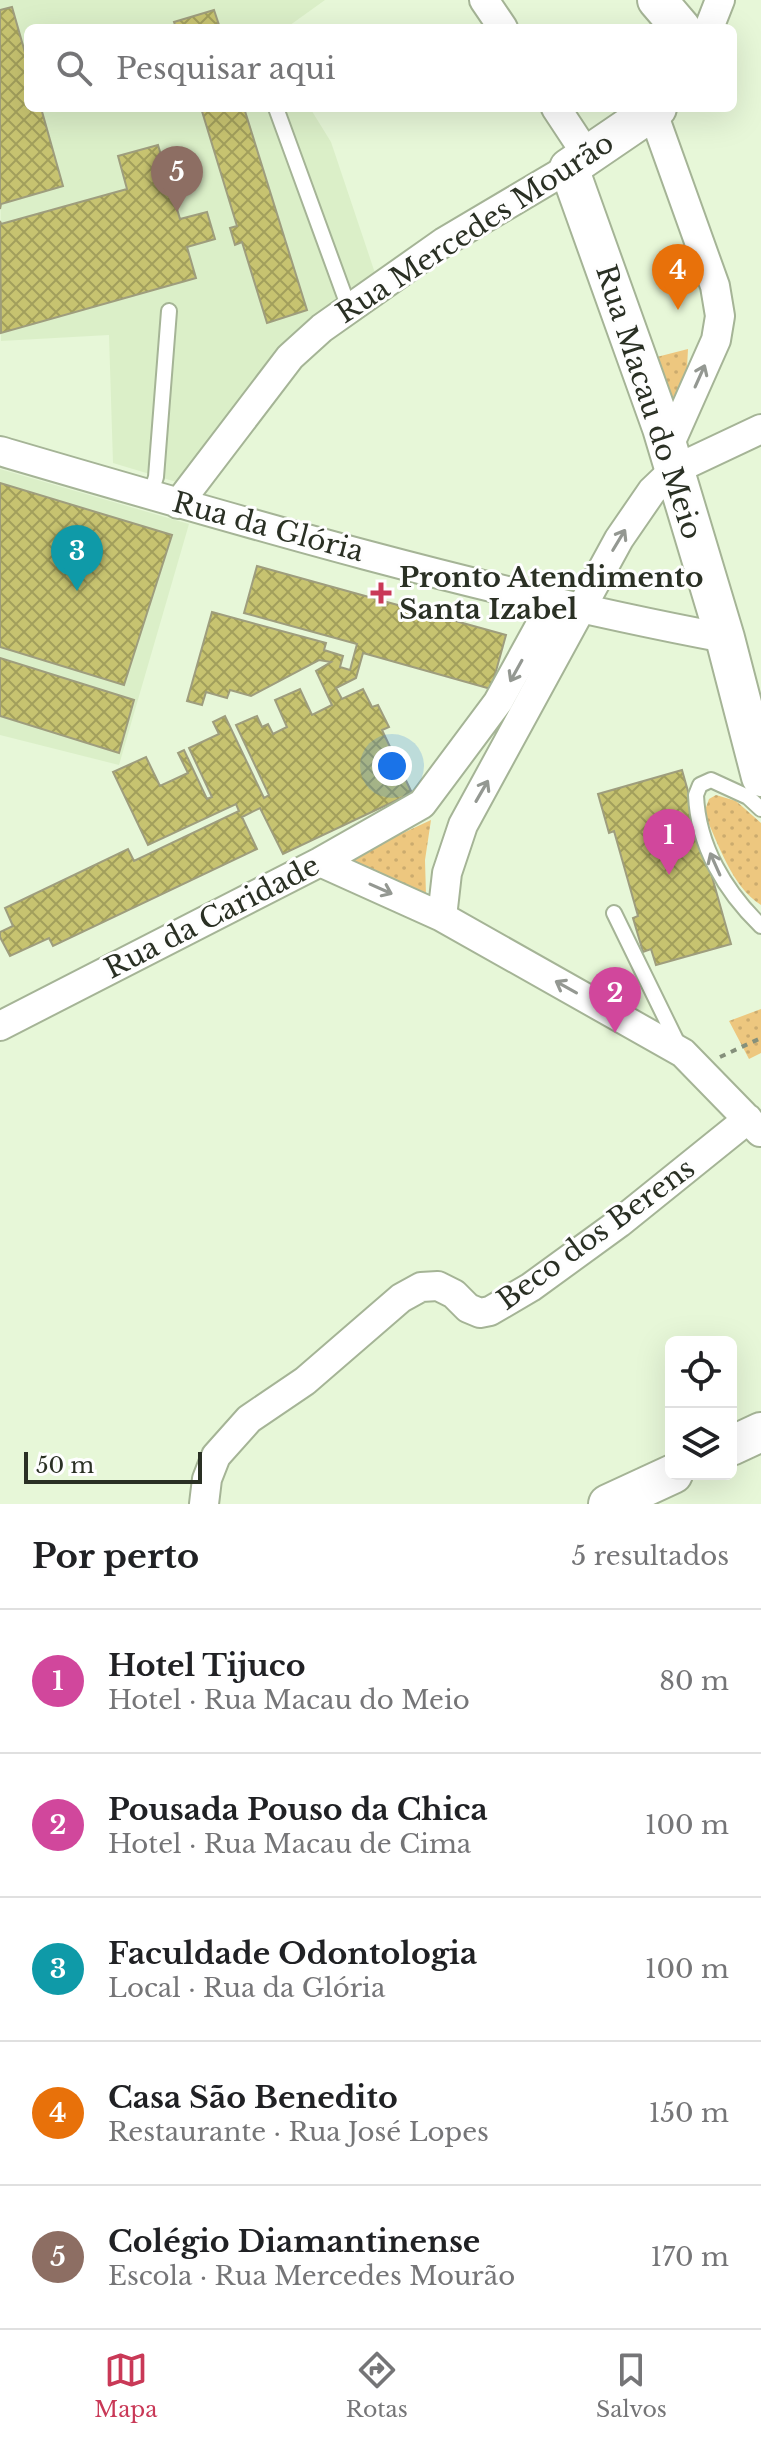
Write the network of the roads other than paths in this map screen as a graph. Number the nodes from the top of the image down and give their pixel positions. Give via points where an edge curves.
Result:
1 (484, 0) edge
2 (657, 0) edge
3 (720, 0) edge
4 (500, 24) edge
5 (678, 24) edge
6 (711, 24) edge
7 (277, 112) edge
8 (558, 112) edge
9 (653, 112) edge
10 (655, 112) edge
11 (578, 162) junction
12 (349, 308) junction
13 (169, 311) dead end
14 (761, 429) edge
15 (0, 451) edge
16 (671, 459) junction
17 (150, 495) junction
18 (178, 504) junction
19 (553, 602) junction
20 (582, 609) junction
21 (725, 638) junction
22 (751, 710) edge
23 (761, 777) edge
24 (422, 804) junction
25 (761, 809) edge
26 (463, 825) junction
27 (320, 862) junction
28 (614, 913) dead end
29 (442, 917) junction
30 (761, 926) edge
31 (0, 1026) edge
32 (690, 1060) junction
33 (754, 1126) edge
34 (761, 1432) edge
35 (737, 1443) edge
36 (665, 1478) edge
37 (204, 1504) edge
38 (608, 1504) edge

1 - 4 street
2 - 5 main road
3 - 6 street
7 - 12 lane
8 - 11 street
9 - 11 main road, Rua Mercedes Mourão
16 -> 10 street via 720,316 715,286
11 - 12 street, Rua Mercedes Mourão via 444,242
11 - 16 main road, Rua Macau do Meio
12 - 18 street, Rua Mercedes Mourão via 290,357
13 - 17 lane via 156,477
14 - 16 street
15 - 17 street, Rua da Glória
20 -> 16 street
16 - 21 main road, Rua Macau do Meio
17 - 18 street, Rua da Glória
18 - 19 street, Rua da Glória
19 - 20 street, Rua da Glória
19 -> 24 street via 498,702
20 - 21 street, Rua da Glória
26 -> 20 street
21 - 22 main road, Rua Macau do Meio
22 - 23 main road, Rua Macau do Meio
24 - 26 street
24 - 27 street, Rua da Caridade
30 -> 25 lane via 723,882 712,860 696,795 700,785 711,780
26 - 29 street via 447,873
27 -> 29 street
27 - 31 street, Rua da Caridade
28 - 32 lane
32 -> 29 street
32 - 33 street
33 - 37 street, Beco dos Berens via 490,1311 468,1308 438,1286 421,1287 401,1298 305,1381 249,1419 216,1456
34 - 35 main road
36 - 38 main road

